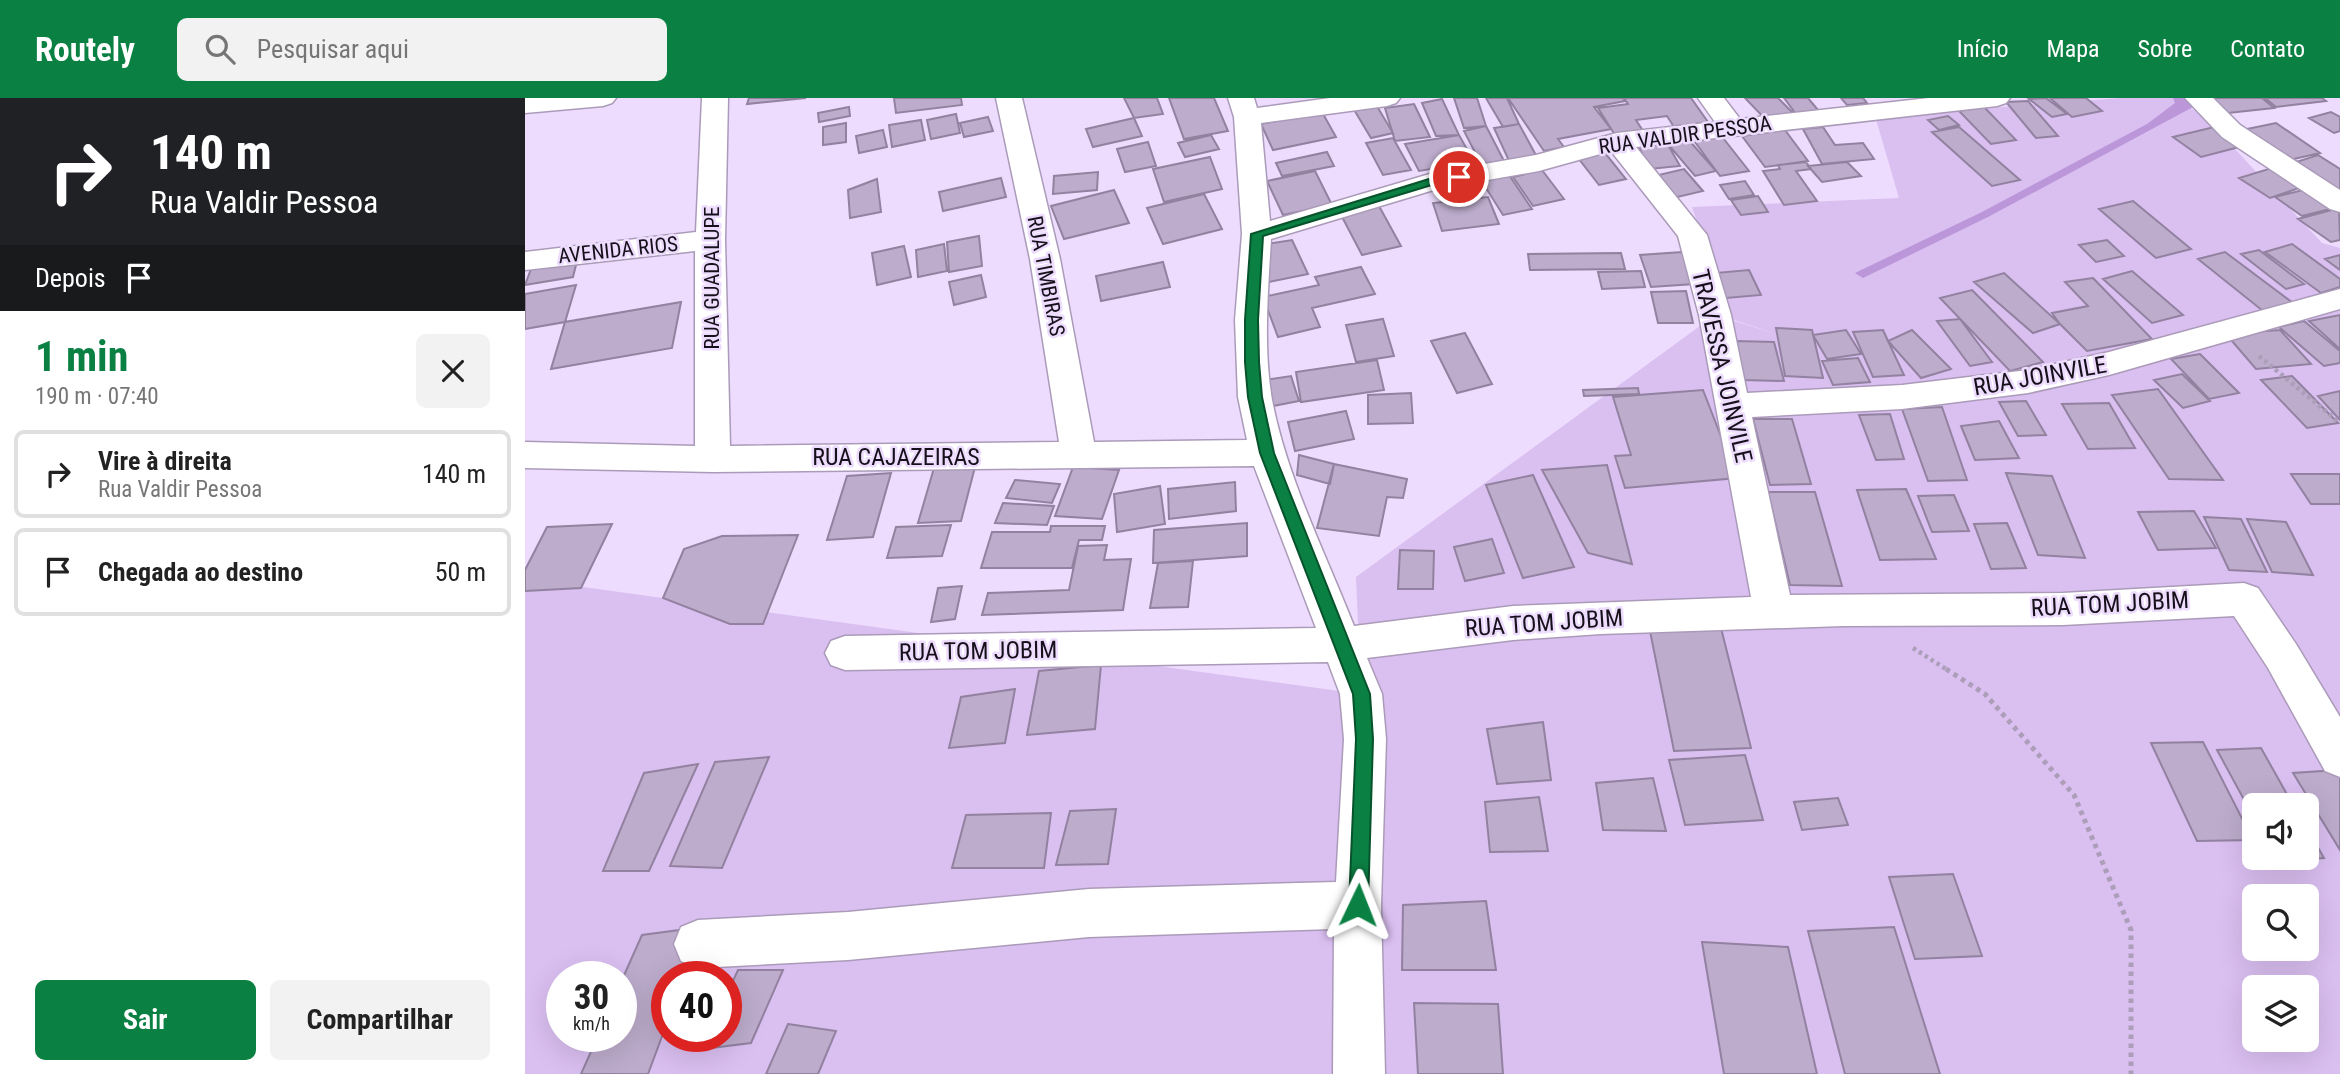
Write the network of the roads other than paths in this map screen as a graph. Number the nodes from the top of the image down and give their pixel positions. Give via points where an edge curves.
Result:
1 (603, 98) edge
2 (715, 98) edge
3 (1009, 98) edge
4 (1387, 98) edge
5 (1711, 98) edge
6 (1997, 98) edge
7 (2198, 98) edge
8 (525, 105) edge
9 (1244, 107) edge
10 (1732, 127) junction
11 (1617, 142) junction
12 (2340, 203) edge
13 (1257, 234) junction
14 (710, 240) junction
15 (525, 261) edge
16 (2340, 299) edge
17 (1733, 406) junction
18 (1267, 453) junction
19 (525, 455) edge
20 (1079, 456) junction
21 (713, 459) junction
22 (1775, 614) junction
23 (1344, 645) junction
24 (845, 653) dead end
25 (2327, 713) edge
26 (2340, 757) edge
27 (1358, 905) junction
28 (698, 944) dead end
29 (1359, 1074) edge

1 - 8 street
2 - 14 street, RUA GUADALUPE
3 - 20 street, RUA TIMBIRAS via 1045,258
4 - 9 street
5 - 10 street
6 - 10 street, RUA VALDIR PESSOA
7 - 12 street via 2231,131
9 - 13 street
10 - 11 street, RUA VALDIR PESSOA
11 - 13 street, RUA VALDIR PESSOA via 1539,163 1433,181
11 - 17 street, TRAVESSA JOINVILE via 1692,235
13 - 18 street via 1252,362
14 - 15 street, AVENIDA RIOS
14 - 21 street, RUA GUADALUPE
16 - 17 street, RUA JOINVILE via 2124,361 2004,384 1929,395
17 - 22 street, TRAVESSA JOINVILE
18 - 20 street, RUA CAJAZEIRAS
18 - 23 street
19 - 21 street, RUA CAJAZEIRAS
20 - 21 street, RUA CAJAZEIRAS
22 - 23 street, RUA TOM JOBIM via 1513,623
22 - 25 street, RUA TOM JOBIM via 2244,599
23 - 24 street, RUA TOM JOBIM
23 - 27 street via 1361,694 1365,739
25 - 26 street
27 - 28 street via 1089,913 861,935
27 - 29 street

